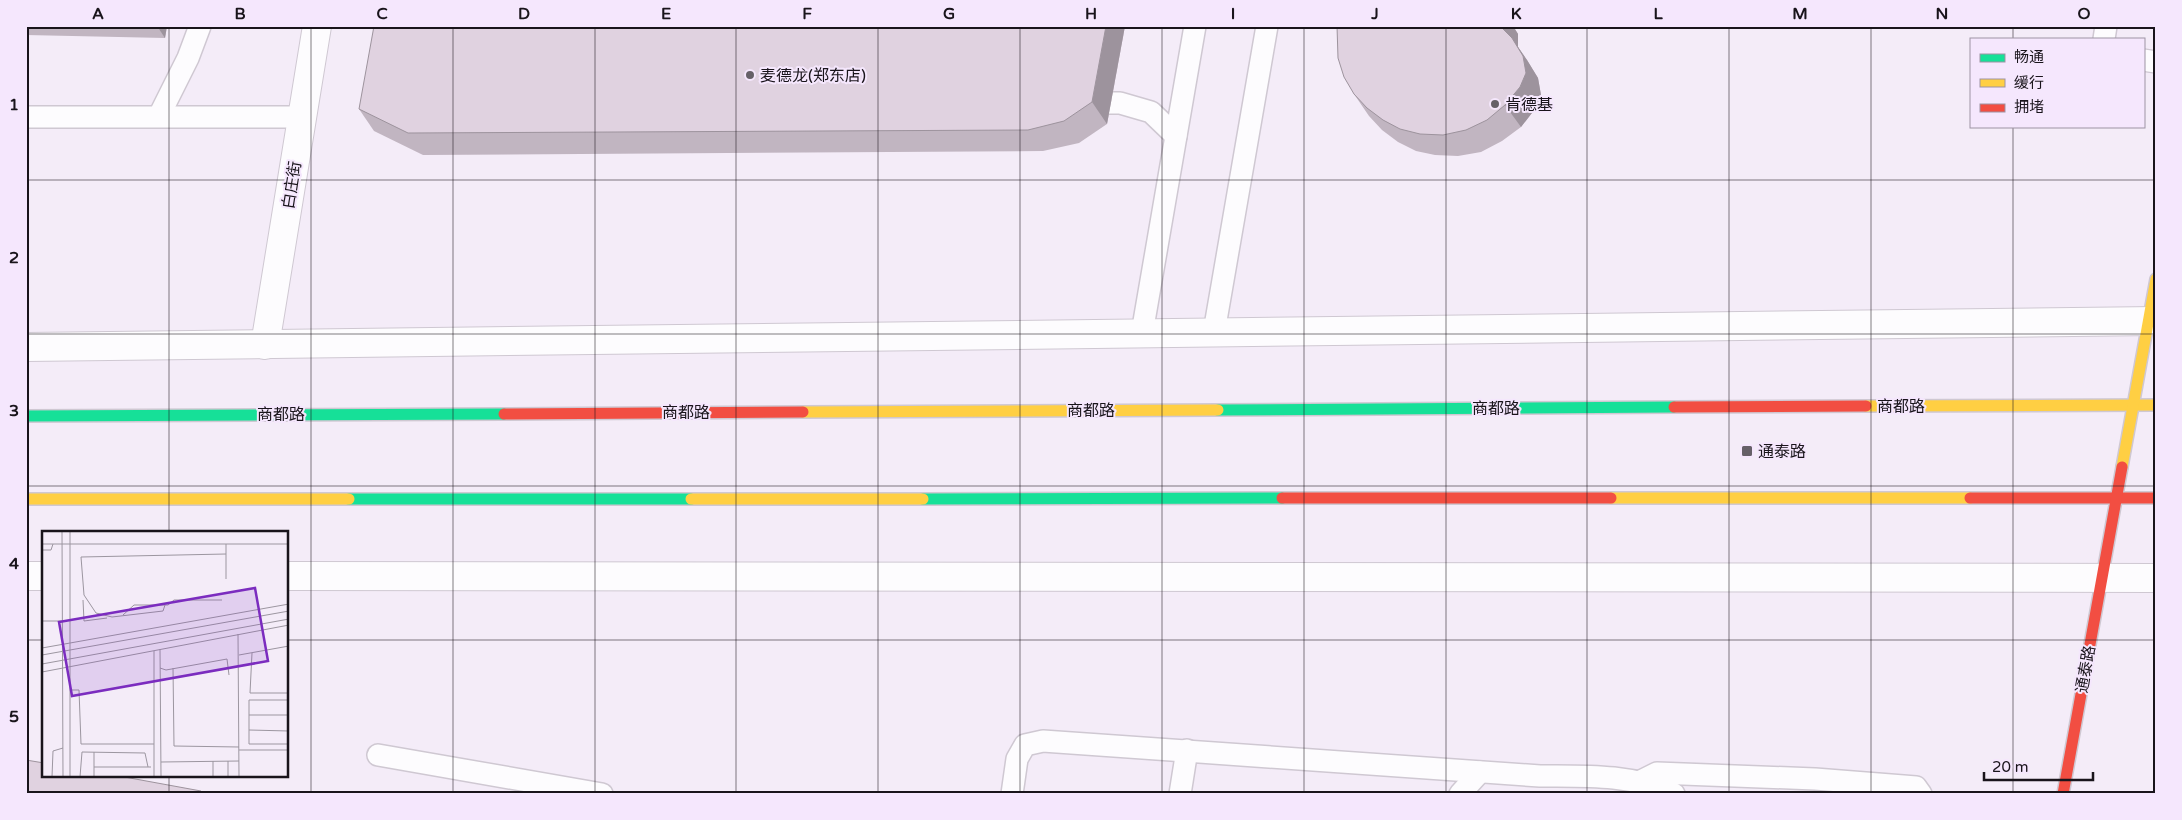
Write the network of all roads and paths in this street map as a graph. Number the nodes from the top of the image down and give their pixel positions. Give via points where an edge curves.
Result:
1 (200, 26) edge
2 (317, 26) edge
3 (1195, 26) edge
4 (1267, 26) edge
5 (1061, 103) edge
6 (159, 116) junction
7 (26, 117) edge
8 (302, 117) junction
9 (1176, 136) junction
10 (2156, 279) edge
11 (2152, 321) edge
12 (1214, 332) junction
13 (1142, 333) junction
14 (266, 345) junction
15 (26, 347) edge
16 (2133, 405) junction
17 (2156, 405) edge
18 (26, 416) edge
19 (2116, 498) junction
20 (2156, 498) edge
21 (26, 499) edge
22 (26, 576) edge
23 (42, 576) edge
24 (289, 576) edge
25 (2102, 578) junction
26 (2156, 578) edge
27 (1187, 750) junction
28 (378, 755) dead end
29 (1480, 772) junction
30 (1637, 783) junction
31 (602, 794) edge
32 (1012, 794) edge
33 (1180, 794) edge
34 (1460, 794) edge
35 (1674, 794) edge
36 (1922, 794) edge
37 (2063, 794) edge

1 - 6 lane
2 - 8 street, 白庄街
3 - 9 lane
4 - 12 lane
5 - 9 lane via 1120,103 1151,112
6 - 7 lane
6 - 8 lane
8 - 14 street, 白庄街
9 - 13 lane
10 - 11 main road, 通泰路
11 - 12 street
11 - 16 main road, 通泰路
12 - 13 street
13 - 14 street
14 - 15 street
16 - 17 main road, 商都路
16 - 18 main road, 商都路
16 - 19 main road, 通泰路
19 - 20 main road
19 - 21 main road
19 - 25 main road, 通泰路
22 - 23 street
24 - 25 street
25 - 26 street
25 - 37 main road, 通泰路
27 - 29 lane
27 - 32 lane via 1076,742 1043,741 1025,745 1017,759
27 - 33 lane
28 - 31 lane
29 - 30 lane via 1603,776
29 - 34 lane
30 - 35 lane
30 - 36 lane via 1657,773 1815,779 1916,787

